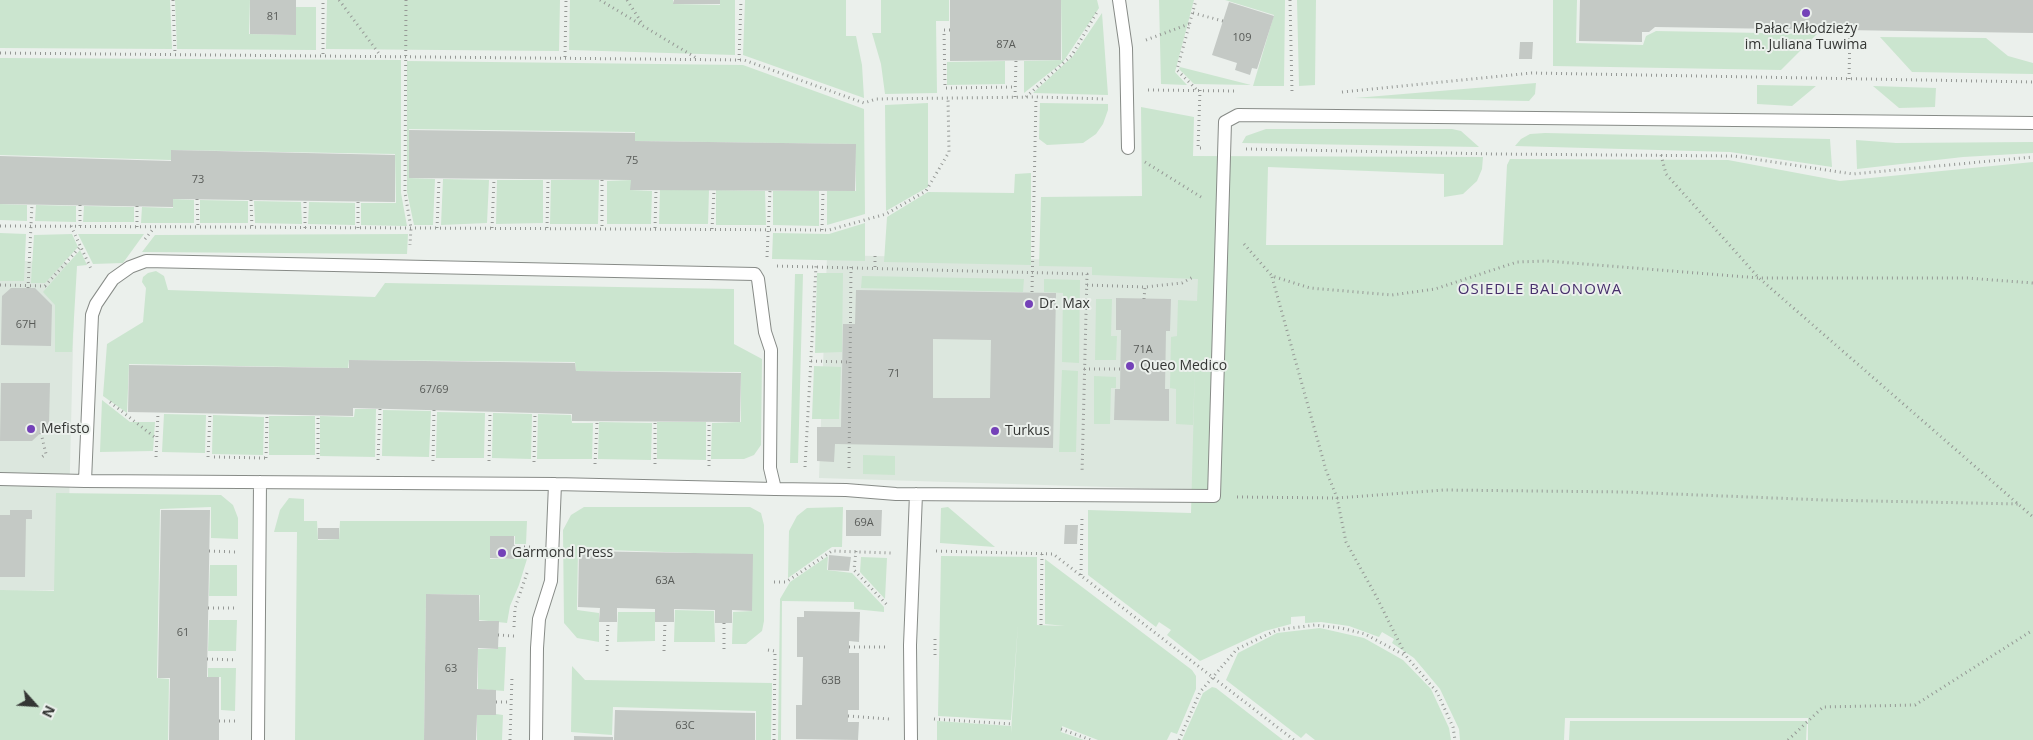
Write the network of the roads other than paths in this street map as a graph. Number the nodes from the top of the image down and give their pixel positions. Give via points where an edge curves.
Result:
1 (1119, 0) edge
2 (2033, 123) edge
3 (1128, 148) road end
4 (0, 479) edge
5 (85, 481) junction
6 (260, 482) junction
7 (555, 484) junction
8 (775, 489) junction
9 (916, 494) junction
10 (258, 740) edge
11 (536, 740) edge
12 (911, 740) edge

1 - 3 lane via 1126,48
2 - 9 lane via 1238,115 1225,122 1214,496
4 - 5 lane
5 - 6 lane
5 - 8 lane via 92,315 103,294 122,272 146,261 755,274 771,350 770,468
6 - 7 lane
6 - 10 lane
7 - 8 lane
7 - 11 lane via 552,581 540,619 537,648
8 - 9 lane
9 - 12 lane via 910,645

